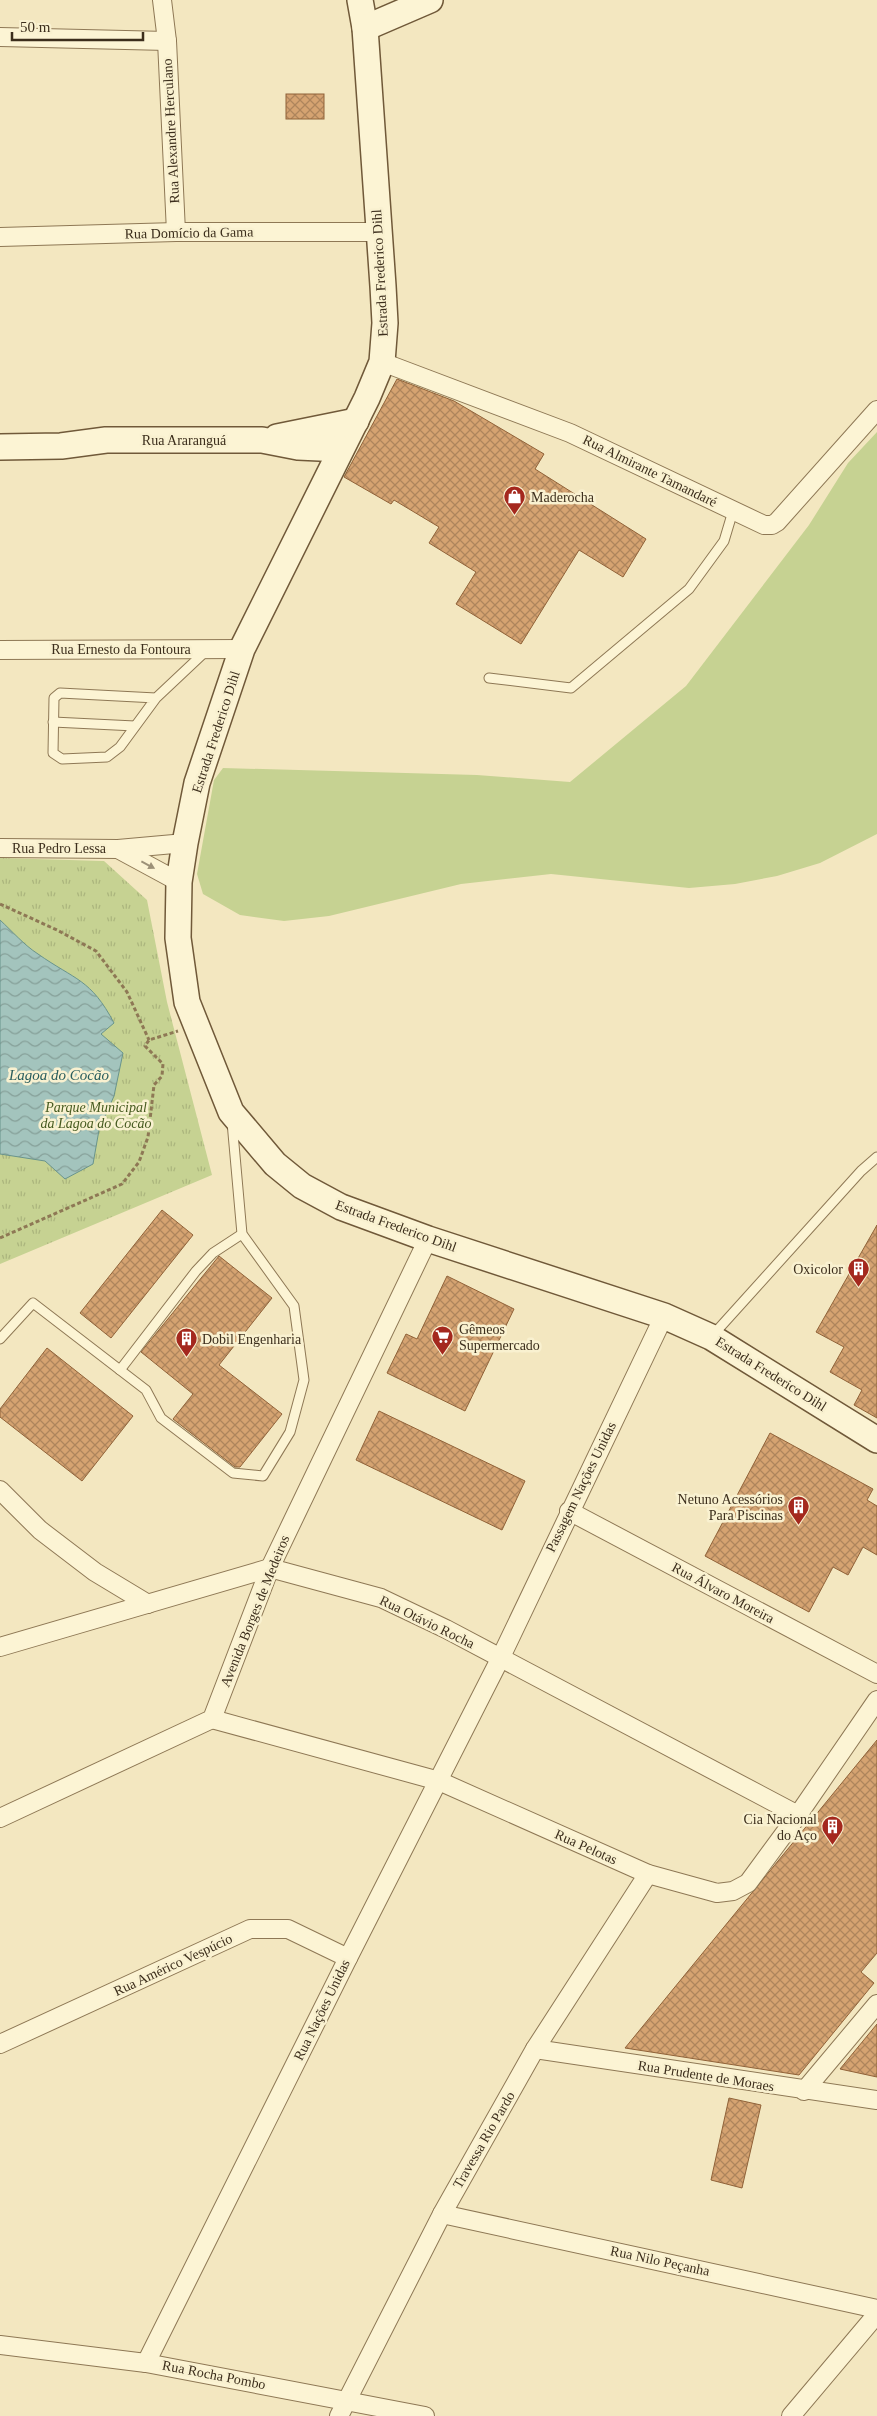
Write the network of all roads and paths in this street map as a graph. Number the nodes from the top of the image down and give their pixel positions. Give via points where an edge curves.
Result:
1 (162, 0) edge
2 (360, 0) edge
3 (430, 0) edge
4 (365, 28) junction
5 (0, 37) edge
6 (167, 41) junction
7 (176, 232) junction
8 (378, 232) junction
9 (0, 238) edge
10 (382, 362) junction
11 (877, 410) edge
12 (356, 421) junction
13 (0, 431) edge
14 (106, 440) junction
15 (262, 440) junction
16 (0, 447) edge
17 (298, 447) junction
18 (341, 449) junction
19 (320, 489) junction
20 (733, 511) junction
21 (209, 649) junction
22 (242, 649) junction
23 (0, 650) edge
24 (489, 678) dead end
25 (156, 698) junction
26 (53, 722) junction
27 (134, 726) junction
28 (185, 843) junction
29 (0, 848) edge
30 (118, 849) junction
31 (179, 882) junction
32 (0, 904) edge
33 (195, 1026) junction
34 (149, 1040) junction
35 (231, 1112) junction
36 (877, 1157) edge
37 (242, 1234) junction
38 (0, 1238) edge
39 (428, 1239) junction
40 (664, 1316) junction
41 (711, 1337) junction
42 (0, 1338) edge
43 (120, 1370) junction
44 (877, 1440) edge
45 (0, 1490) edge
46 (569, 1511) junction
47 (270, 1568) junction
48 (148, 1604) junction
49 (0, 1647) edge
50 (500, 1659) junction
51 (877, 1674) edge
52 (877, 1700) edge
53 (212, 1719) junction
54 (439, 1781) junction
55 (798, 1815) junction
56 (0, 1818) edge
57 (648, 1874) junction
58 (348, 1958) junction
59 (877, 2004) edge
60 (0, 2044) edge
61 (535, 2049) junction
62 (804, 2091) junction
63 (877, 2100) edge
64 (442, 2214) junction
65 (877, 2309) edge
66 (877, 2314) edge
67 (0, 2345) edge
68 (146, 2363) junction
69 (343, 2408) edge
70 (426, 2416) edge
71 (791, 2416) edge

1 - 6 street, Rua Alexandre Herculano
2 - 4 main road, Estrada Frederico Dihl
3 - 4 main road
4 - 8 main road, Estrada Frederico Dihl
5 - 6 street
6 - 7 street, Rua Alexandre Herculano
7 - 8 street, Rua Domício da Gama
7 - 9 street, Rua Domício da Gama
8 - 10 main road, Estrada Frederico Dihl via 385,323
10 - 12 main road, Estrada Frederico Dihl
10 - 20 street, Rua Almirante Tamandaré via 570,433
11 - 20 street, Rua Almirante Tamandaré via 777,522 764,525
12 - 15 main road, Rua Araranguá
12 - 18 main road, Estrada Frederico Dihl
13 - 14 main road, Rua Araranguá via 60,432
14 - 15 main road, Rua Araranguá
14 - 16 main road, Rua Araranguá via 61,446
15 - 17 main road, Rua Araranguá
17 - 18 main road, Rua Araranguá
17 - 19 main road via 316,474
18 - 19 main road, Estrada Frederico Dihl
19 - 22 main road, Estrada Frederico Dihl
20 - 24 lane via 724,541 689,589 571,688
21 - 22 street, Rua Ernesto da Fontoura
21 - 23 street, Rua Ernesto da Fontoura
21 - 25 lane
22 - 28 main road, Estrada Frederico Dihl via 197,782
25 - 26 lane via 60,693 54,698
25 - 27 lane
26 - 27 lane
26 - 27 lane via 52,750 62,759 107,757 120,747
28 - 30 street, Rua Pedro Lessa
28 - 31 main road, Estrada Frederico Dihl
29 - 30 street, Rua Pedro Lessa
30 -> 31 street, Rua Pedro Lessa
31 - 33 main road, Estrada Frederico Dihl via 178,938 187,1002
32 - 34 path via 96,951 127,992
33 - 34 path
33 - 35 main road, Estrada Frederico Dihl
34 - 38 path via 145,1046 163,1064 162,1076 154,1085 148,1137 139,1162 122,1184
35 - 37 lane
35 - 39 main road, Estrada Frederico Dihl via 275,1164 302,1186 341,1207
36 - 41 lane
37 - 43 lane via 214,1253 196,1271
37 - 43 lane via 294,1306 304,1380 290,1432 263,1476 232,1473 161,1418 146,1390
39 - 40 main road, Estrada Frederico Dihl
39 - 47 street, Avenida Borges de Medeiros
40 - 41 main road, Estrada Frederico Dihl
40 - 46 street, Passagem Nações Unidas
41 - 44 main road, Estrada Frederico Dihl
42 - 43 lane via 34,1303
45 - 48 street via 40,1530 95,1572
46 - 50 street, Passagem Nações Unidas
46 - 51 street, Rua Álvaro Moreira
47 - 48 street
47 - 50 street, Rua Otávio Rocha via 381,1598
47 - 53 street, Avenida Borges de Medeiros
48 - 49 street
50 - 54 street, Rua Nações Unidas
50 - 55 street, Rua Otávio Rocha
52 - 55 street, Rua Pelotas
53 - 54 street, Rua Pelotas
53 - 56 street
54 - 57 street, Rua Pelotas
54 - 58 street, Rua Nações Unidas
55 - 57 street, Rua Pelotas via 748,1883 733,1891 717,1893
57 - 61 street, Travessa Rio Pardo
58 - 60 street, Rua Américo Vespúcio via 288,1928 250,1929
58 - 68 street, Rua Nações Unidas
59 - 62 street
61 - 62 street, Rua Prudente de Moraes
61 - 64 street, Travessa Rio Pardo
62 - 63 street, Rua Prudente de Moraes
64 - 65 street, Rua Nilo Peçanha
64 - 69 street, Travessa Rio Pardo
66 - 71 street
67 - 68 street, Rua Rocha Pombo
68 - 69 street, Rua Rocha Pombo
69 - 70 street, Rua Rocha Pombo

